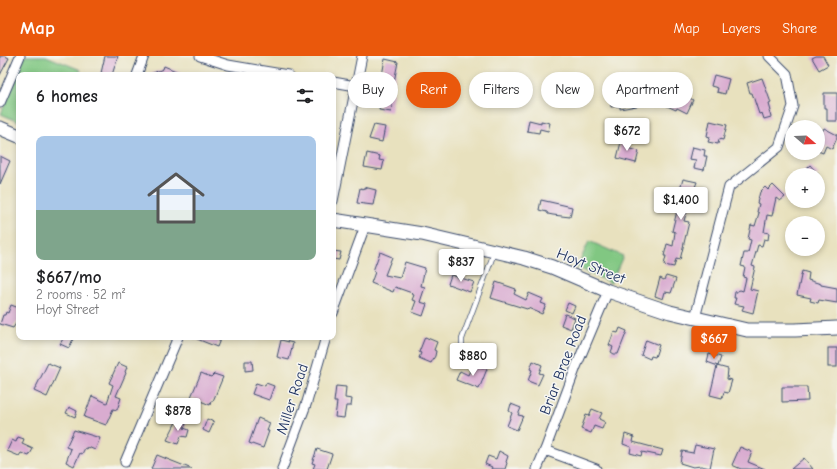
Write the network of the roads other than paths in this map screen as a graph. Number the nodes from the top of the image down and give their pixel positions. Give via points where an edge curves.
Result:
1 (20, 56) edge
2 (144, 56) edge
3 (200, 56) edge
4 (362, 56) edge
5 (769, 56) edge
6 (138, 72) edge
7 (270, 72) edge
8 (359, 72) edge
9 (336, 83) edge
10 (348, 85) edge
11 (0, 103) edge
12 (352, 108) edge
13 (0, 128) edge
14 (16, 135) edge
15 (336, 186) edge
16 (336, 221) edge
17 (365, 226) junction
18 (494, 251) junction
19 (608, 291) junction
20 (336, 305) edge
21 (695, 318) junction
22 (837, 328) edge
23 (177, 340) edge
24 (325, 340) edge
25 (462, 354) dead end
26 (546, 450) junction
27 (125, 462) dead end
28 (282, 469) edge
29 (537, 469) edge
30 (596, 469) edge

1 - 11 street
2 - 6 street
3 - 7 street via 228,65
4 - 8 street
5 - 21 street via 787,74 793,106 779,147 729,187
9 - 10 street
12 - 15 street
13 - 14 main road
16 - 17 main road, Hoyt Street
17 - 18 main road, Hoyt Street via 422,234
17 - 20 street
18 - 19 main road, Hoyt Street via 552,267
18 - 25 lane via 462,339
19 - 21 main road, Hoyt Street
19 - 26 street, Briar Brae Road via 576,367
21 - 22 main road, Hoyt Street via 747,330
23 - 27 street
24 - 28 street, Miller Road via 307,402
26 - 29 street, Briar Brae Road
26 - 30 street

